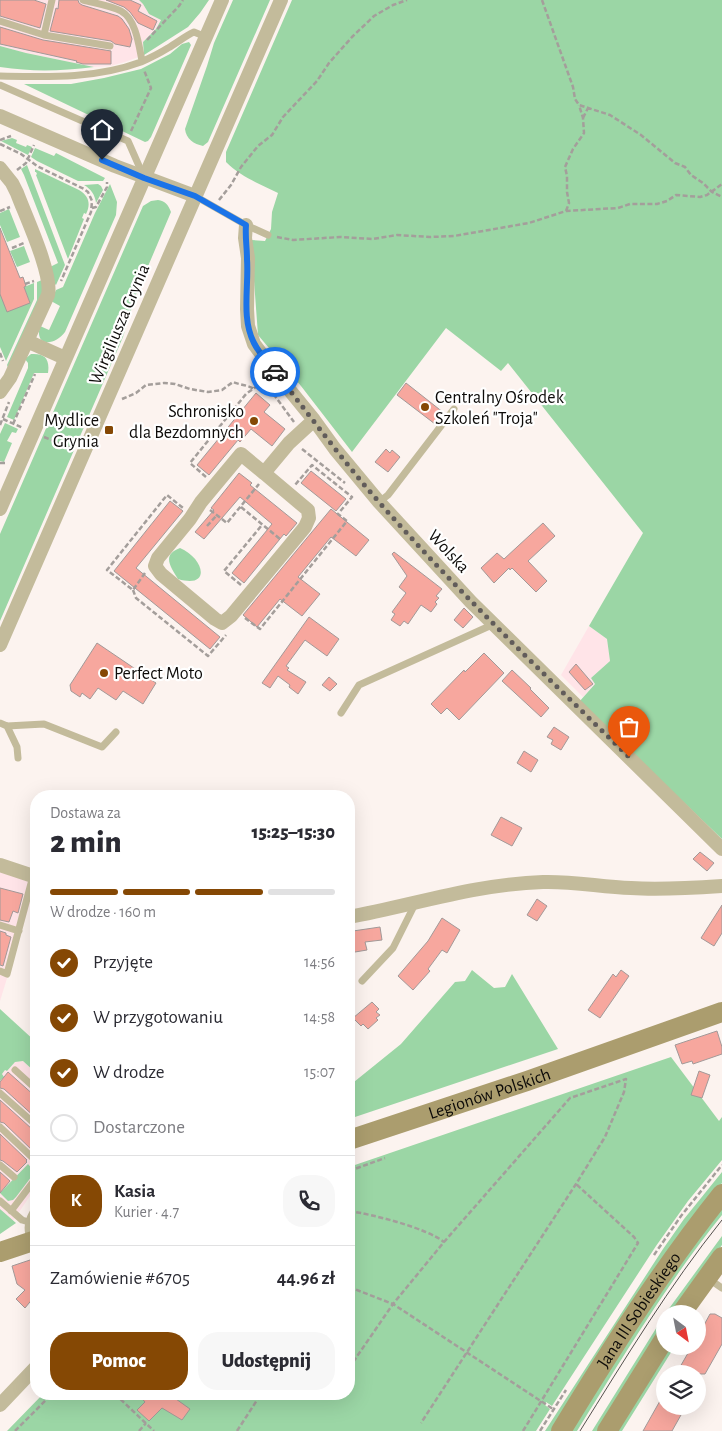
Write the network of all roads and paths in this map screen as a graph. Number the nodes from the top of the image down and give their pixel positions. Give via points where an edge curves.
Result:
1 (52, 0) edge
2 (83, 0) edge
3 (183, 0) edge
4 (281, 0) edge
5 (407, 0) edge
6 (542, 0) edge
7 (222, 1) edge
8 (0, 22) edge
9 (44, 34) junction
10 (207, 37) junction
11 (110, 46) dead end
12 (138, 46) junction
13 (142, 61) junction
14 (0, 76) edge
15 (0, 84) edge
16 (579, 105) junction
17 (588, 108) junction
18 (0, 116) edge
19 (583, 118) junction
20 (128, 141) junction
21 (0, 144) edge
22 (33, 147) dead end
23 (28, 159) junction
24 (0, 168) edge
25 (144, 178) junction
26 (107, 182) dead end
27 (722, 184) edge
28 (712, 192) junction
29 (195, 196) junction
30 (722, 198) edge
31 (214, 207) junction
32 (92, 208) junction
33 (566, 211) junction
34 (246, 225) junction
35 (268, 235) joint
36 (36, 280) dead end
37 (26, 284) dead end
38 (49, 290) junction
39 (27, 341) junction
40 (65, 358) junction
41 (35, 374) dead end
42 (254, 389) junction
43 (0, 392) edge
44 (121, 400) dead end
45 (454, 408) dead end
46 (2, 419) dead end
47 (314, 420) junction
48 (13, 424) junction
49 (24, 428) dead end
50 (289, 428) dead end
51 (42, 436) dead end
52 (75, 447) dead end
53 (265, 474) junction
54 (210, 491) junction
55 (379, 502) junction
56 (241, 507) junction
57 (0, 509) edge
58 (194, 514) junction
59 (217, 515) junction
60 (262, 524) junction
61 (207, 526) dead end
62 (288, 546) junction
63 (155, 566) junction
64 (133, 590) junction
65 (250, 593) junction
66 (222, 623) junction
67 (494, 624) junction
68 (0, 646) edge
69 (341, 713) dead end
70 (3, 725) edge
71 (116, 732) dead end
72 (18, 758) dead end
73 (722, 849) edge
74 (0, 865) edge
75 (30, 875) edge
76 (722, 886) edge
77 (30, 894) edge
78 (416, 902) junction
79 (355, 916) edge
80 (0, 925) edge
81 (19, 931) junction
82 (0, 971) edge
83 (362, 981) dead end
84 (722, 1012) edge
85 (15, 1070) dead end
86 (30, 1084) edge
87 (0, 1093) edge
88 (30, 1120) edge
89 (0, 1127) edge
90 (355, 1138) edge
91 (30, 1155) edge
92 (385, 1158) dead end
93 (0, 1165) edge
94 (355, 1169) edge
95 (14, 1177) dead end
96 (576, 1184) junction
97 (30, 1186) edge
98 (722, 1194) edge
99 (0, 1201) edge
100 (11, 1210) junction
101 (355, 1212) edge
102 (30, 1226) edge
103 (30, 1233) edge
104 (444, 1242) junction
105 (0, 1252) edge
106 (722, 1257) edge
107 (714, 1283) edge
108 (355, 1289) edge
109 (393, 1304) junction
110 (691, 1305) edge
111 (467, 1352) junction
112 (656, 1352) edge
113 (355, 1359) edge
114 (30, 1373) edge
115 (46, 1400) edge
116 (121, 1400) edge
117 (258, 1400) edge
118 (541, 1401) junction
119 (0, 1405) edge
120 (553, 1409) dead end
121 (146, 1423) junction
122 (421, 1423) dead end
123 (15, 1431) edge
124 (139, 1431) edge
125 (154, 1431) edge
126 (237, 1431) edge
127 (523, 1431) edge
128 (561, 1431) edge
129 (607, 1431) edge

1 - 9 lane
2 - 12 lane via 122,12 136,32
3 - 12 path via 144,44
4 - 29 street, Wirgiliusza Grynia
5 - 31 path via 374,16 352,37 283,117 272,135 258,146
6 - 16 path
7 - 10 street, Wirgiliusza Grynia
8 - 9 lane
9 - 11 lane
10 - 13 lane via 194,32
10 - 25 street, Wirgiliusza Grynia
12 - 13 lane
13 - 14 lane via 92,74 51,78
13 - 20 path via 151,88
15 - 20 lane
16 - 17 path
16 - 19 path
17 - 19 path
17 - 28 path via 610,115 640,135
18 - 25 street
19 - 33 path via 584,133 565,167 569,203
20 - 25 lane
21 - 23 path
22 - 23 path
23 - 32 path via 84,189 91,198
24 - 38 street via 17,193 45,267
25 - 29 street
25 - 40 street, Wirgiliusza Grynia
26 - 32 path via 96,207
27 - 28 path
28 - 30 path
28 - 33 path via 700,197 676,196 658,204
29 - 31 lane
29 - 68 street, Wirgiliusza Grynia
31 - 34 lane
32 - 38 path via 59,286
33 - 35 path via 529,223 454,236 293,240
34 - 35 lane
34 - 47 street, Wolska via 248,326 254,344
36 - 37 path
38 - 39 street
39 - 40 street
39 - 43 street
40 - 57 street, Wirgiliusza Grynia
41 - 48 path
42 - 44 path via 233,382 222,390 208,392 164,383 146,385
42 - 50 path via 264,381 294,422
42 - 54 path via 246,394 190,463 208,478 204,482
45 - 55 lane via 388,495
46 - 48 path
47 - 53 street via 289,443
47 - 55 street, Wolska
48 - 49 path
51 - 52 path
53 - 54 street via 241,454
53 - 56 path
53 - 62 street via 308,510 305,526
54 - 58 street
55 - 67 street, Wolska
56 - 59 path via 228,523
56 - 60 path
58 - 59 path via 196,519 201,518 209,508
58 - 63 street
58 - 64 path via 191,507 185,510 167,495 107,570
59 - 61 path
60 - 62 path
60 - 65 path via 224,571
62 - 65 street
63 - 64 path via 147,570
63 - 66 street
64 - 66 path via 136,598 208,656 226,634
65 - 66 street
67 - 69 lane via 359,685
67 - 73 street, Wolska
70 - 71 lane via 44,724 102,747
70 - 72 lane via 17,747
74 - 75 street
76 - 78 street via 630,888 542,882 477,888
77 - 81 lane
78 - 79 street
78 - 83 lane via 393,948
80 - 81 lane
81 - 82 lane via 7,974
84 - 90 main road, Legionów Polskich
85 - 86 lane
87 - 88 lane
89 - 91 lane
92 - 94 path
93 - 95 lane
96 - 104 path via 605,1137 624,1092 626,1079 570,1098
96 - 111 path
96 - 118 path via 638,1243
97 - 100 lane
98 - 128 main road, Jana III Sobieskiego via 658,1279
99 - 100 lane
100 - 102 lane
101 - 104 path via 408,1226
103 - 105 main road
104 - 109 path
106 - 107 main road
107 - 110 main road
108 - 109 path
109 - 111 path
109 - 113 path
111 - 118 path
111 - 122 path
112 - 129 main road
114 - 119 street
115 - 123 path
116 - 121 path
117 - 126 path
118 - 120 path
118 - 127 path
121 - 124 path
121 - 125 path

